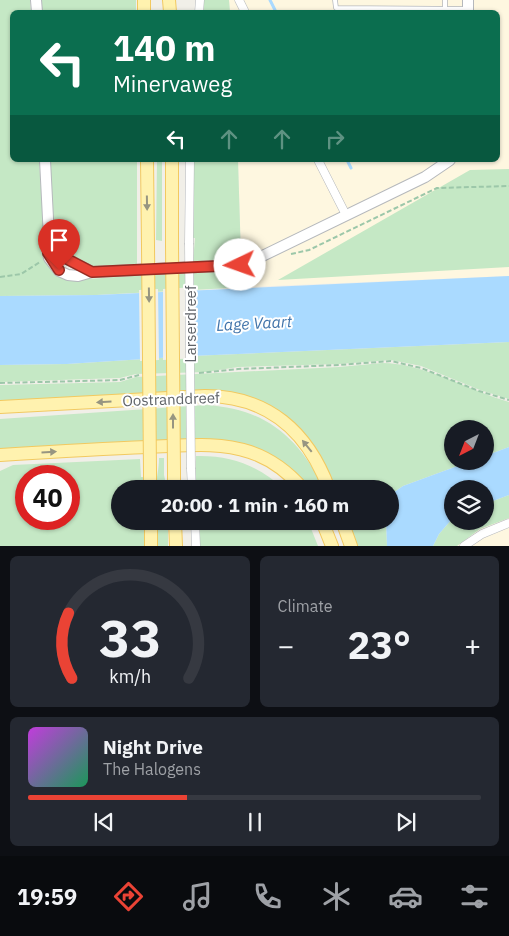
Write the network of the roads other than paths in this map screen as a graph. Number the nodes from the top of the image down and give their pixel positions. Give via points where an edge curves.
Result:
1 (335, 0) edge
2 (445, 0) edge
3 (468, 7) edge
4 (445, 8) junction
5 (44, 162) edge
6 (147, 162) edge
7 (172, 162) edge
8 (190, 162) edge
9 (319, 162) edge
10 (447, 162) edge
11 (346, 215) junction
12 (0, 407) edge
13 (0, 455) edge
14 (150, 480) edge
15 (174, 480) edge
16 (191, 480) edge
17 (294, 480) edge
18 (325, 480) edge
19 (509, 523) edge
20 (151, 530) edge
21 (175, 530) edge
22 (195, 530) edge
23 (326, 530) edge
24 (345, 530) edge
25 (151, 546) edge
26 (176, 546) edge
27 (196, 546) edge
28 (332, 546) edge
29 (351, 546) edge
30 (464, 546) edge

1 - 4 lane via 336,8
2 - 4 lane
3 - 4 lane
5 - 11 street via 49,238 67,259 92,272 240,265
6 -> 14 main road, bridge
15 -> 7 main road, Larserdreef, bridge
8 - 16 street, Larserdreef, bridge
9 - 11 street
10 - 11 street via 425,177
18 -> 12 main road, Oostranddreef via 312,452 293,430 273,414 242,400 205,396
13 -> 17 main road via 219,446 252,452
19 - 30 street
20 - 25 main road
21 - 26 main road
22 - 27 street
23 - 28 main road
24 - 29 main road

